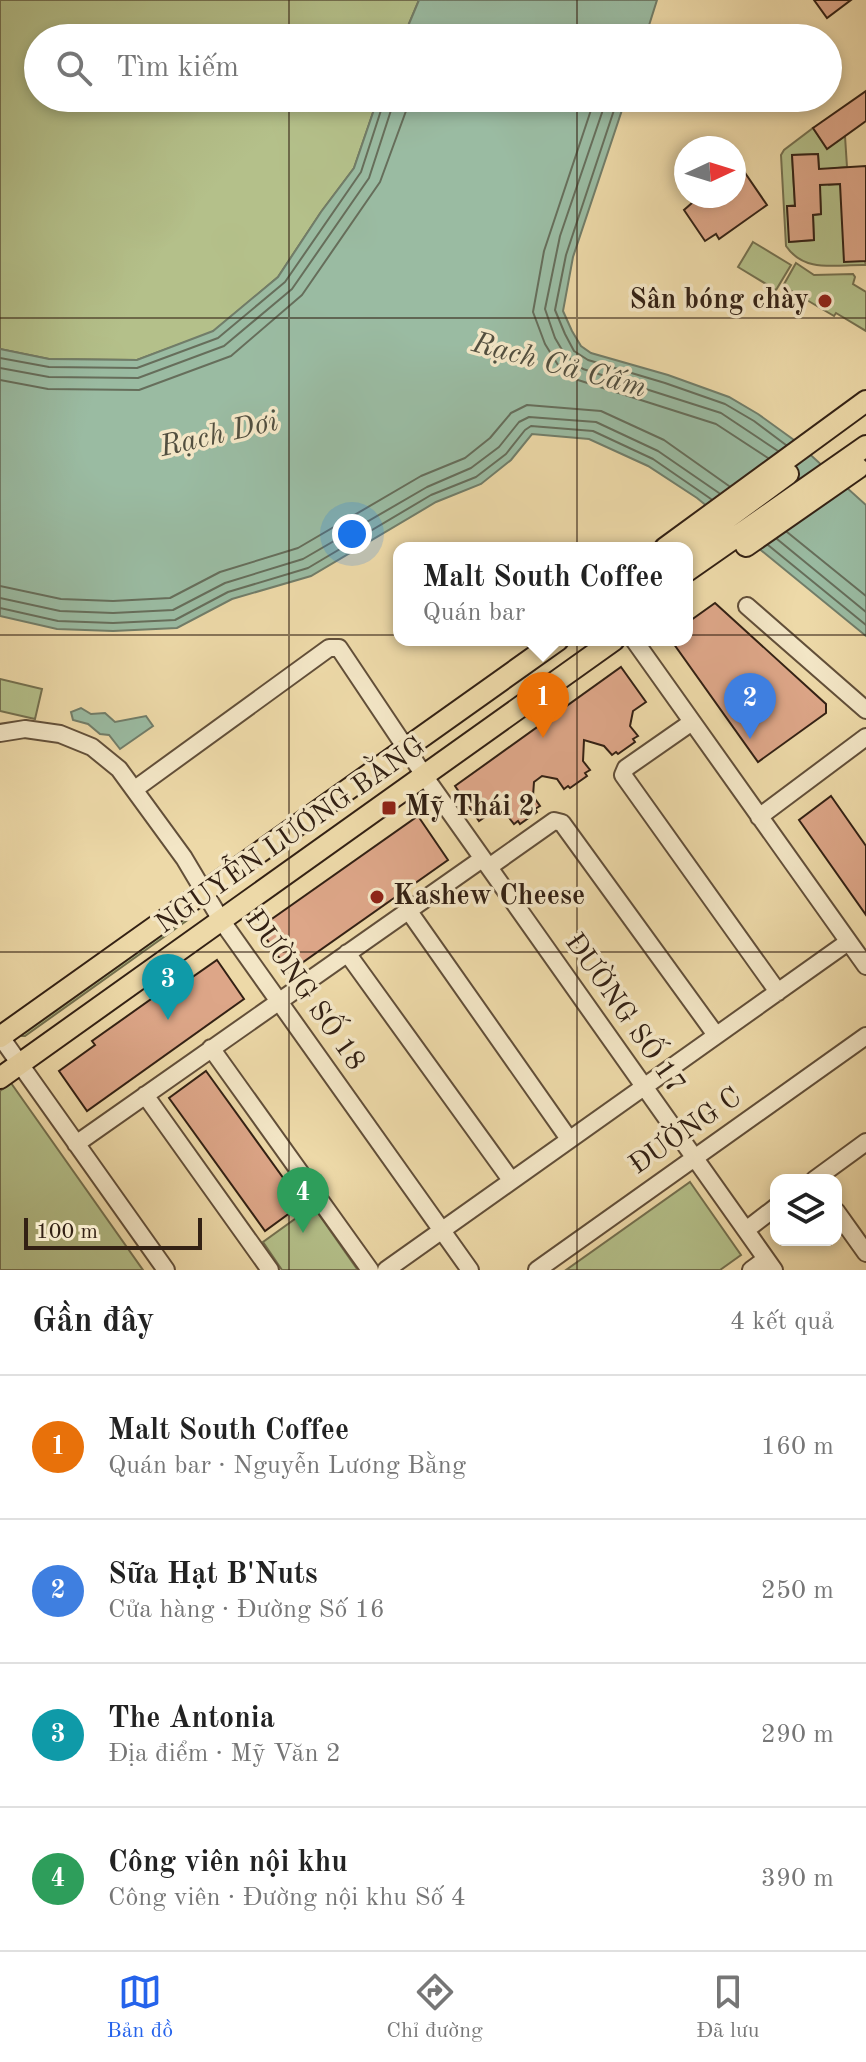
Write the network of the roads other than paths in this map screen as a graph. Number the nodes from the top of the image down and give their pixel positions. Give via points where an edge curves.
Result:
1 (866, 401) edge
2 (866, 418) edge
3 (866, 446) edge
4 (866, 462) edge
5 (673, 542) edge
6 (693, 544) edge
7 (693, 567) edge
8 (693, 583) edge
9 (747, 606) dead end
10 (528, 646) edge
11 (549, 646) edge
12 (584, 646) edge
13 (605, 646) edge
14 (638, 646) edge
15 (866, 710) edge
16 (692, 722) junction
17 (0, 733) edge
18 (866, 737) edge
19 (403, 742) junction
20 (421, 771) junction
21 (135, 789) junction
22 (759, 817) junction
23 (486, 863) junction
24 (210, 900) junction
25 (408, 910) junction
26 (848, 942) junction
27 (347, 953) junction
28 (866, 966) edge
29 (778, 992) junction
30 (278, 1000) junction
31 (0, 1022) edge
32 (716, 1035) junction
33 (866, 1036) edge
34 (0, 1037) edge
35 (211, 1048) junction
36 (11, 1060) edge
37 (0, 1078) edge
38 (644, 1086) junction
39 (145, 1095) junction
40 (569, 1139) junction
41 (866, 1142) edge
42 (76, 1144) junction
43 (694, 1158) junction
44 (822, 1174) edge
45 (511, 1180) junction
46 (770, 1212) edge
47 (842, 1219) edge
48 (441, 1230) junction
49 (746, 1230) junction
50 (866, 1253) edge
51 (770, 1264) edge
52 (166, 1270) edge
53 (270, 1270) edge
54 (370, 1270) edge
55 (386, 1270) edge
56 (470, 1270) edge
57 (537, 1270) edge
58 (751, 1270) edge

1 - 5 main road
2 - 6 main road
3 - 7 main road
4 - 8 main road
9 - 15 street
10 - 19 main road, NGUYỄN LƯƠNG BẰNG
11 - 19 main road, NGUYỄN LƯƠNG BẰNG
12 - 20 main road, NGUYỄN LƯƠNG BẰNG
13 - 20 main road, NGUYỄN LƯƠNG BẰNG
14 - 16 street
16 - 22 street
16 - 29 street via 623,775
17 - 21 street, ĐƯỜNG SỐ 18 via 42,730 81,741 110,759
18 - 22 street
19 - 20 street, ĐƯỜNG SỐ 17
19 - 21 street, ĐƯỜNG SỐ 17 via 341,650 333,647
19 - 24 main road, NGUYỄN LƯƠNG BẰNG
20 - 23 street, ĐƯỜNG SỐ 17
20 - 24 main road, NGUYỄN LƯƠNG BẰNG
21 - 24 street, ĐƯỜNG SỐ 18
22 - 26 street
23 - 25 street
23 - 32 street via 560,821
23 - 38 street, ĐƯỜNG SỐ 17
24 - 30 street, ĐƯỜNG SỐ 18
24 - 31 main road, NGUYỄN LƯƠNG BẰNG
24 - 34 main road, NGUYỄN LƯƠNG BẰNG
24 - 36 main road, NGUYỄN LƯƠNG BẰNG
25 - 27 street
25 - 40 street
26 - 28 street
26 - 29 street
27 - 30 street
27 - 45 street
29 - 32 street
30 - 35 street
30 - 48 street, ĐƯỜNG SỐ 18
32 - 38 street
33 - 43 street, ĐƯỜNG C
34 - 36 street
35 - 39 street
35 - 54 street
36 - 37 main road, NGUYỄN LƯƠNG BẰNG
36 - 42 street
38 - 40 street
38 - 43 street, ĐƯỜNG SỐ 17
39 - 42 street
39 - 53 street
40 - 45 street
41 - 44 street
42 - 52 street
43 - 49 street, ĐƯỜNG SỐ 17
43 - 57 street, ĐƯỜNG C
45 - 48 street
46 - 49 street
47 - 50 street
48 - 55 street
48 - 56 street, ĐƯỜNG SỐ 18
49 - 51 street, ĐƯỜNG SỐ 17
51 - 58 street

